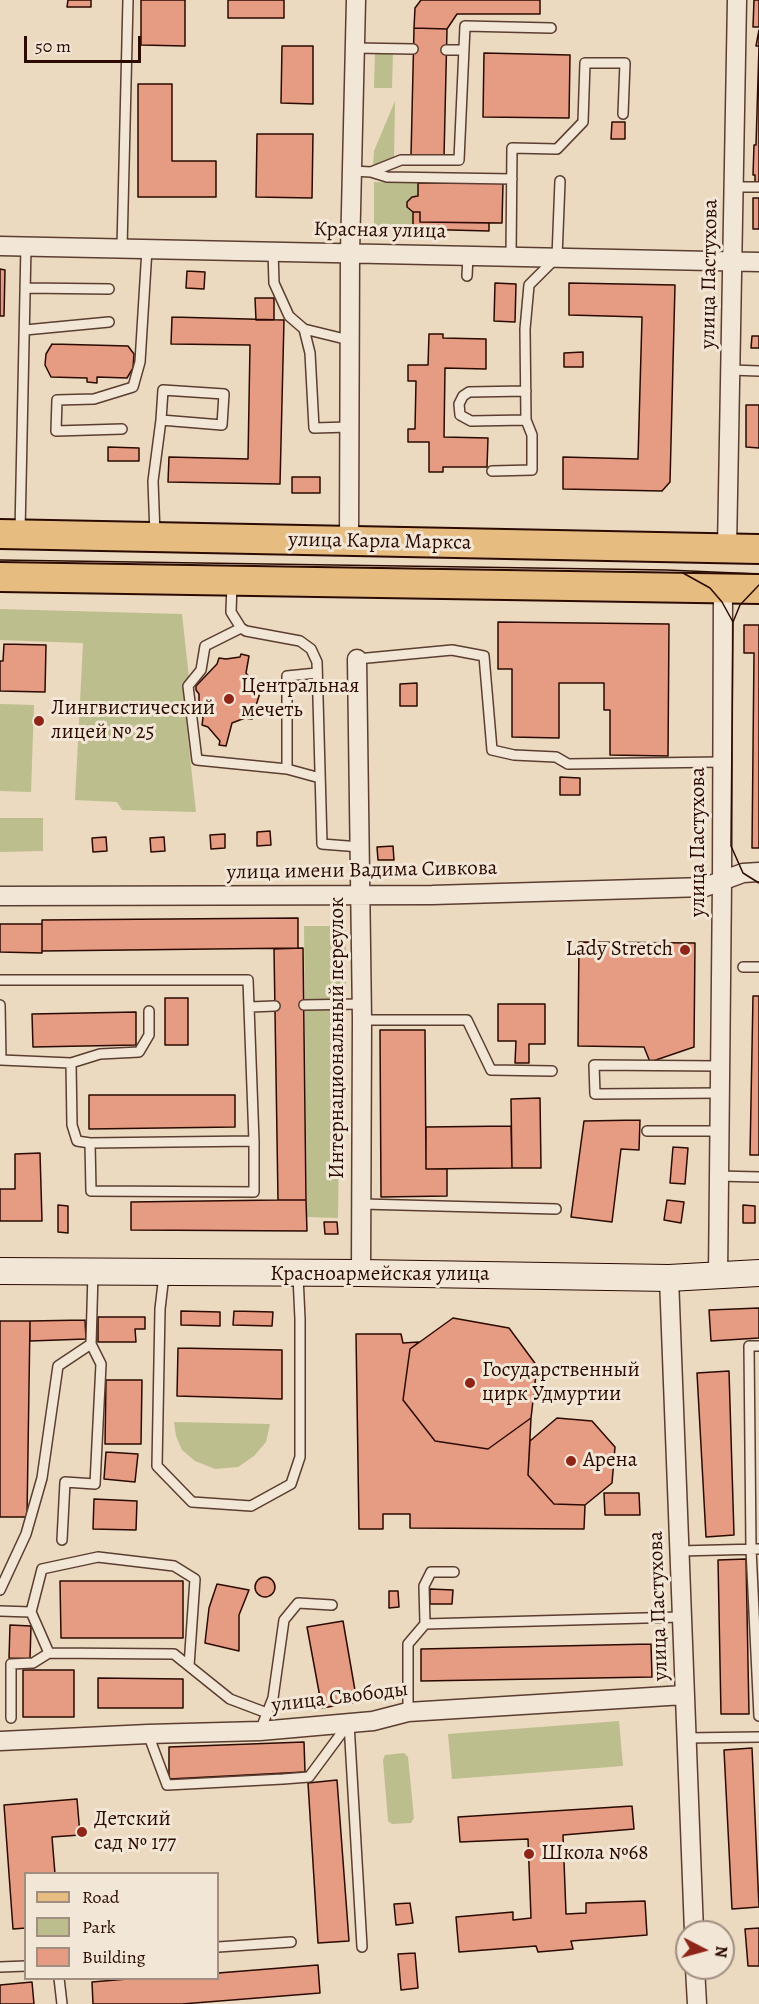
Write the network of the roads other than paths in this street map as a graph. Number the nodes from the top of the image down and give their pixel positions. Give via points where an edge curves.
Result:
1 (128, 0) edge
2 (356, 0) edge
3 (737, 0) edge
4 (551, 28) dead end
5 (355, 48) junction
6 (413, 49) dead end
7 (446, 50) dead end
8 (464, 50) junction
9 (623, 114) dead end
10 (352, 171) junction
11 (370, 172) junction
12 (512, 179) junction
13 (560, 181) dead end
14 (734, 187) junction
15 (759, 187) edge
16 (0, 246) edge
17 (26, 246) junction
18 (122, 248) junction
19 (147, 249) junction
20 (273, 251) junction
21 (350, 253) junction
22 (468, 256) junction
23 (511, 256) junction
24 (557, 257) junction
25 (732, 261) junction
26 (759, 262) edge
27 (467, 276) dead end
28 (26, 288) junction
29 (110, 289) dead end
30 (109, 322) dead end
31 (304, 329) junction
32 (25, 330) junction
33 (349, 340) junction
34 (730, 370) junction
35 (759, 371) edge
36 (526, 391) junction
37 (161, 420) junction
38 (526, 420) junction
39 (349, 427) junction
40 (122, 429) dead end
41 (492, 471) dead end
42 (10, 535) edge
43 (155, 537) junction
44 (727, 537) junction
45 (349, 541) junction
46 (759, 549) edge
47 (0, 577) edge
48 (232, 581) junction
49 (723, 588) junction
50 (759, 590) edge
51 (241, 628) junction
52 (357, 659) joint
53 (317, 673) junction
54 (722, 762) junction
55 (287, 769) junction
56 (320, 778) junction
57 (360, 846) junction
58 (759, 872) edge
59 (722, 881) junction
60 (360, 894) junction
61 (0, 896) edge
62 (743, 967) dead end
63 (759, 967) edge
64 (0, 980) edge
65 (0, 1005) edge
66 (304, 1005) dead end
67 (274, 1006) dead end
68 (250, 1007) junction
69 (149, 1011) dead end
70 (362, 1012) junction
71 (71, 1063) junction
72 (719, 1066) junction
73 (552, 1071) dead end
74 (719, 1093) junction
75 (646, 1131) dead end
76 (718, 1131) junction
77 (254, 1141) junction
78 (90, 1143) junction
79 (717, 1176) junction
80 (759, 1177) edge
81 (362, 1204) junction
82 (556, 1209) dead end
83 (0, 1271) edge
84 (164, 1272) junction
85 (93, 1273) junction
86 (361, 1273) junction
87 (759, 1273) edge
88 (298, 1274) junction
89 (718, 1276) junction
90 (669, 1278) junction
91 (92, 1344) junction
92 (759, 1346) edge
93 (62, 1540) dead end
94 (755, 1549) edge
95 (680, 1551) junction
96 (454, 1572) dead end
97 (0, 1590) edge
98 (332, 1605) dead end
99 (0, 1611) edge
100 (31, 1612) junction
101 (681, 1617) junction
102 (425, 1624) junction
103 (49, 1653) junction
104 (189, 1666) junction
105 (684, 1695) junction
106 (408, 1712) junction
107 (267, 1713) junction
108 (759, 1716) edge
109 (11, 1718) dead end
110 (349, 1723) junction
111 (260, 1731) junction
112 (148, 1734) junction
113 (759, 1737) edge
114 (686, 1738) junction
115 (0, 1741) edge
116 (694, 1920) edge
117 (291, 1942) dead end
118 (219, 1947) edge
119 (362, 1947) dead end
120 (24, 1966) edge
121 (0, 1967) edge
122 (59, 1980) edge
123 (696, 1980) edge
124 (62, 2004) edge
125 (697, 2004) edge

1 - 18 lane
2 - 5 street
3 - 14 street, улица Пастухова
4 - 8 lane via 465,26
5 - 6 lane
5 - 10 street
7 - 8 lane
8 - 11 lane via 459,160 401,160
9 - 12 lane via 625,63 585,63 583,122 557,149 512,148
10 - 11 lane
10 - 21 street
11 - 12 lane via 387,177
12 - 23 lane
13 - 24 lane
14 - 15 lane
14 - 25 street, улица Пастухова
16 - 17 street, Красная улица
17 - 18 street, Красная улица
17 - 28 lane
18 - 19 street, Красная улица
19 - 20 street, Красная улица
19 - 40 lane via 140,362 133,387 94,399 57,400 56,431
20 - 21 street, Красная улица
20 - 31 lane via 274,283 289,316
21 - 22 street, Красная улица
21 - 33 street
22 - 23 street, Красная улица
22 - 27 lane
23 - 24 street, Красная улица
24 - 25 street, Красная улица
24 - 36 lane via 529,285
25 - 26 street, Красная улица
25 - 34 street, улица Пастухова
28 - 29 lane
28 - 32 lane
30 - 32 lane
31 - 33 lane
31 - 39 lane via 310,352 314,428
32 - 42 lane
33 - 39 street
34 - 35 lane
34 - 44 street, улица Пастухова
36 - 38 lane
36 - 38 lane via 469,392 459,404 460,415 471,421
37 - 37 lane via 222,425 225,394 163,390
37 - 43 lane via 153,481
38 - 41 lane via 532,435 532,470
39 - 45 street
42 - 43 main road, улица Карла Маркса
43 - 45 main road, улица Карла Маркса
44 - 45 main road, улица Карла Маркса
44 - 46 main road, улица Карла Маркса
47 - 48 main road, улица Карла Маркса
48 - 49 main road, улица Карла Маркса
48 - 51 lane via 231,612
49 - 50 main road, улица Карла Маркса
49 - 54 street, улица Пастухова
51 - 53 lane via 300,641 311,649
51 - 55 lane via 205,646 201,670 188,686 198,760
52 - 54 lane via 452,650 484,656 492,750 556,757 568,764
52 - 57 street, Интернациональный переулок
53 - 55 lane via 287,676
53 - 56 lane
54 - 59 street, улица Пастухова
55 - 56 lane
56 - 57 lane via 322,844
57 - 60 street, Интернациональный переулок
58 - 59 street, улица имени Вадима Сивкова
59 - 60 street, улица имени Вадима Сивкова via 705,887
59 - 72 street, улица Пастухова
60 - 61 street, улица имени Вадима Сивкова
60 - 70 street, Интернациональный переулок
62 - 63 lane
64 - 68 lane via 248,980
65 - 71 lane via 1,1060
66 - 70 lane
67 - 68 lane
68 - 77 lane
69 - 71 lane via 149,1035 139,1052 100,1054
70 - 73 lane via 467,1020 491,1070
70 - 81 street, Интернациональный переулок
71 - 78 lane via 72,1125 76,1141
72 - 74 street, улица Пастухова
72 - 74 lane via 594,1065 595,1094
74 - 76 street, улица Пастухова
75 - 76 lane
76 - 79 street, улица Пастухова
77 - 78 lane
77 - 78 lane via 254,1192 91,1191
79 - 80 lane
79 - 89 street, улица Пастухова
81 - 82 lane
81 - 86 street, Интернациональный переулок
83 - 85 street, Красноармейская улица
84 - 85 street, Красноармейская улица
84 - 88 street, Красноармейская улица
84 - 88 lane via 157,1466 192,1502 251,1506 291,1484 300,1457
85 - 91 lane
86 - 88 street, Красноармейская улица
86 - 90 street, Красноармейская улица
87 - 89 street, Красноармейская улица
89 - 90 street, Красноармейская улица
90 - 95 street, улица Пастухова
91 - 93 lane via 101,1364 95,1484 65,1482
91 - 97 lane via 58,1366 42,1478 26,1534
92 - 94 lane via 749,1346
94 - 95 lane
94 - 108 lane
95 - 101 street, улица Пастухова
96 - 102 lane via 431,1572 424,1586
98 - 107 lane via 298,1603 284,1620 273,1698
99 - 100 lane
100 - 103 lane
100 - 104 lane via 42,1569 98,1557 174,1566 195,1579
101 - 102 lane
101 - 105 street, улица Пастухова
102 - 106 lane via 408,1644
103 - 104 lane via 174,1654
103 - 109 lane via 33,1663 10,1664
104 - 107 lane via 230,1699
105 - 106 street, улица Свободы
105 - 114 street, улица Пастухова
106 - 110 street, улица Свободы
107 - 111 lane
110 - 111 street, улица Свободы
110 - 112 lane via 309,1777 260,1780 167,1785
110 - 119 lane
111 - 112 street, улица Свободы
112 - 115 street, улица Свободы
113 - 114 lane
114 - 116 street, улица Пастухова
117 - 118 lane
120 - 121 lane
122 - 124 lane
123 - 125 street

